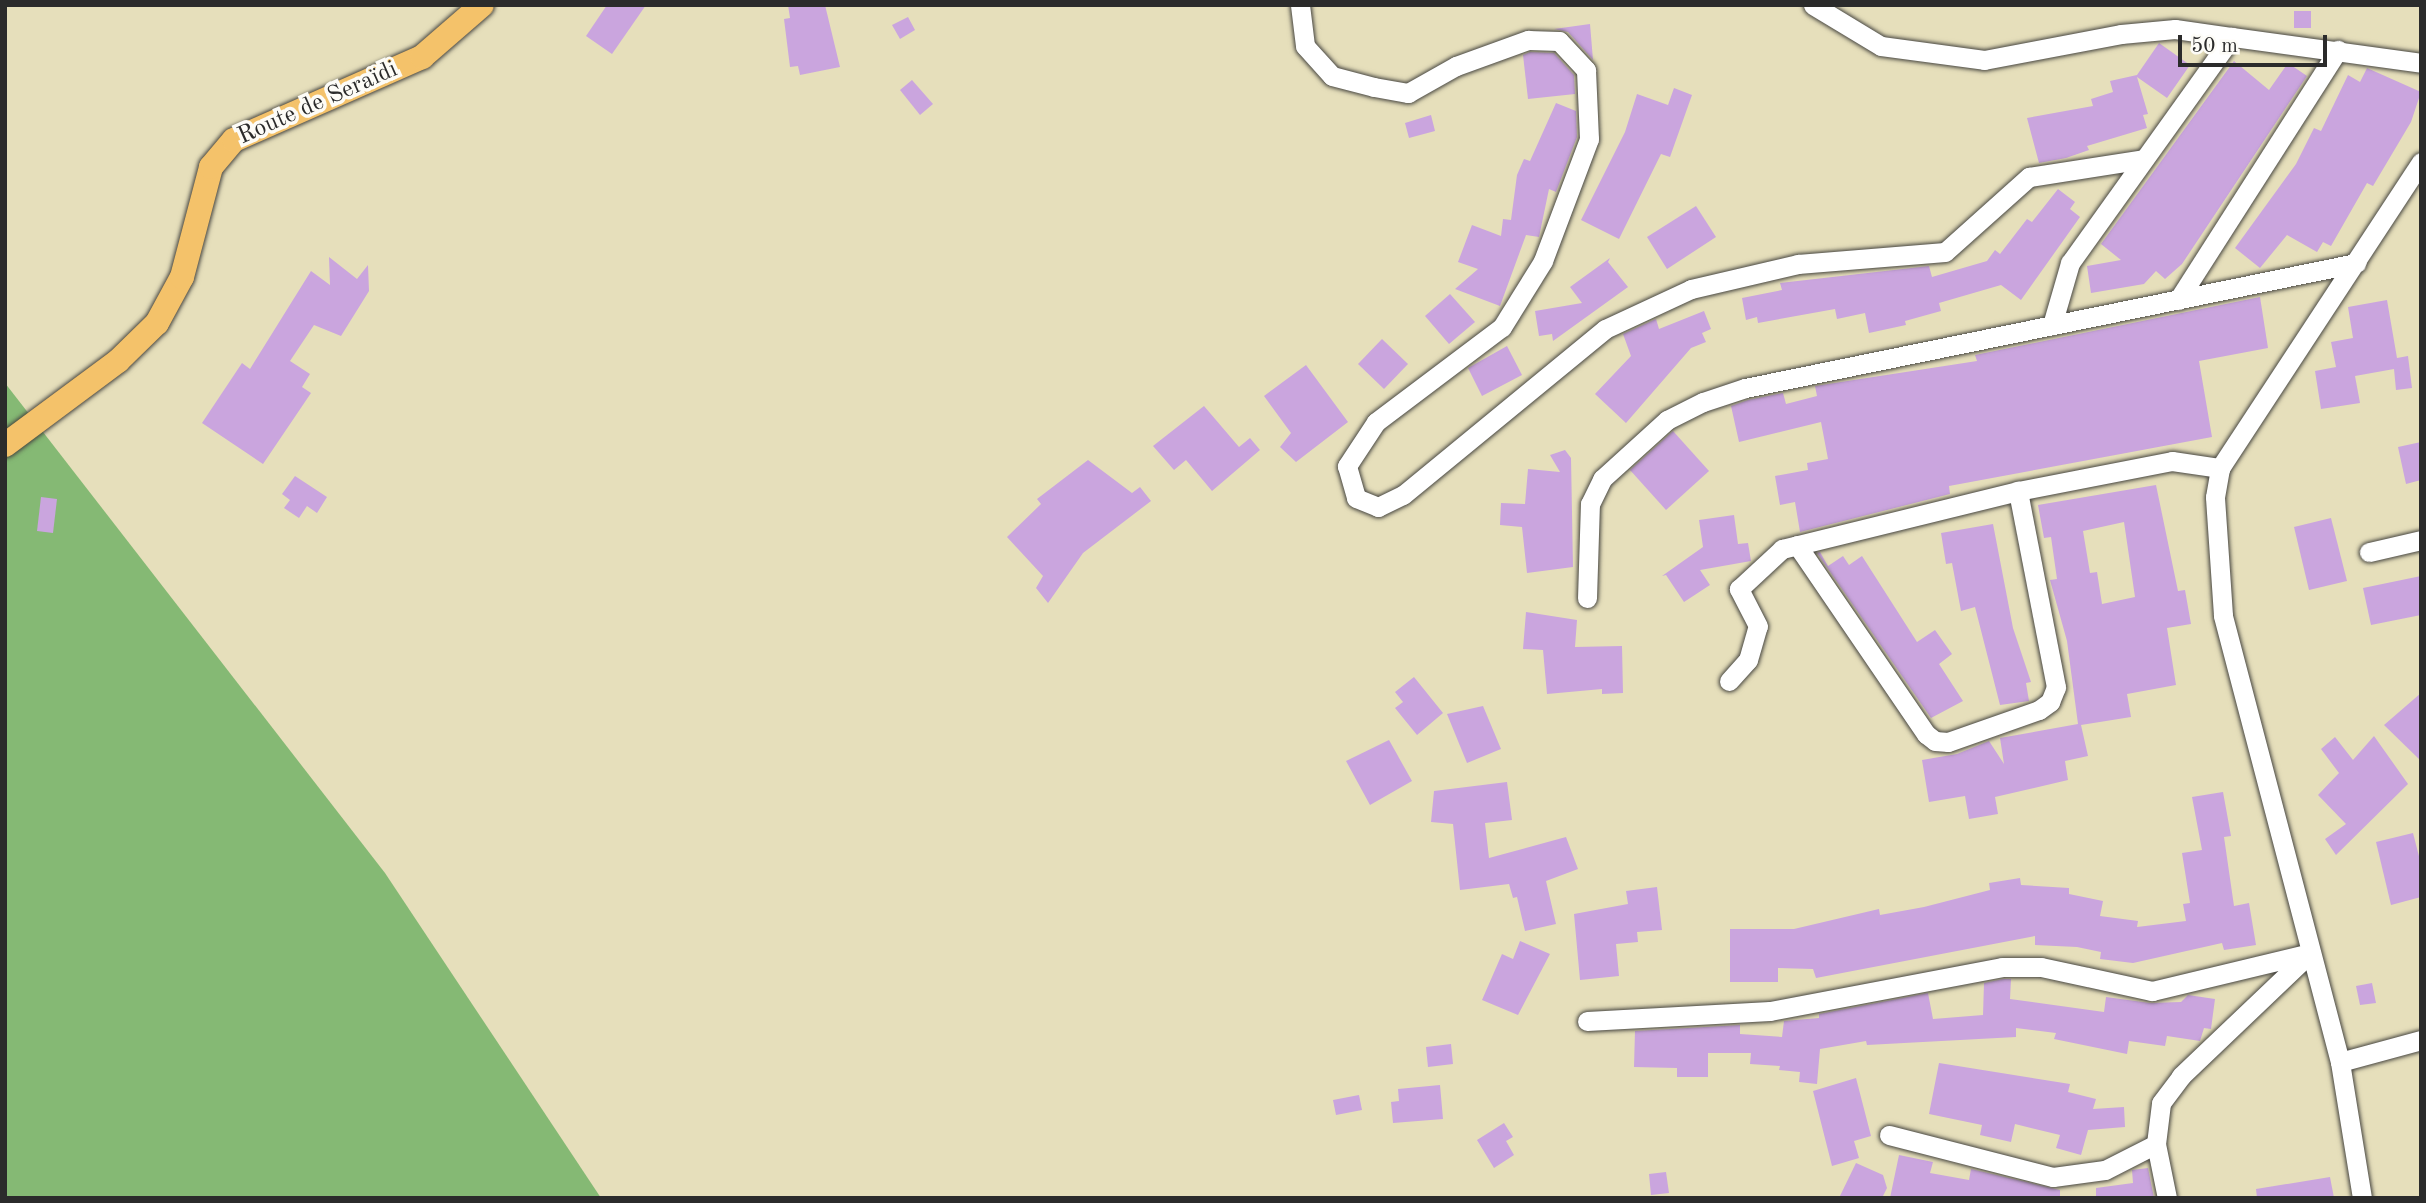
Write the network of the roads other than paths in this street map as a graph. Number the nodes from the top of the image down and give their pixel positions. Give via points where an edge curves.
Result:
1 (482, 5) edge
2 (1300, 5) edge
3 (1813, 5) edge
4 (2232, 37) junction
5 (2337, 50) junction
6 (2421, 63) edge
7 (2144, 159) junction
8 (2421, 162) edge
9 (2356, 263) junction
10 (2178, 300) junction
11 (2052, 326) junction
12 (5, 444) edge
13 (2220, 468) junction
14 (2018, 491) junction
15 (2421, 540) edge
16 (1797, 545) junction
17 (2369, 552) dead end
18 (1587, 598) dead end
19 (1729, 681) dead end
20 (2310, 953) junction
21 (1587, 1021) dead end
22 (2421, 1040) edge
23 (2340, 1062) junction
24 (1889, 1135) dead end
25 (2155, 1144) junction
26 (2167, 1198) edge
27 (2362, 1198) edge

1 - 12 main road, Route de Seraïdi via 422,57 234,140 207,175 182,277 157,323 118,361
2 - 7 street via 1305,46 1332,76 1374,86 1408,93 1456,66 1528,40 1559,41 1586,70 1589,139 1543,261 1502,327 1376,422 1347,466 1356,498 1378,506 1403,495 1605,329 1691,289 1798,264 1945,252 2029,177
3 - 4 street via 1881,46 1984,60 2120,34 2175,29
4 - 5 street
4 - 7 street
5 - 6 street
5 - 10 street
7 - 11 street via 2070,262
8 - 9 street
9 - 10 street
9 - 13 street
10 - 11 street
11 - 18 street via 1745,388 1667,421 1602,479 1590,504
13 - 14 street via 2172,461
13 - 20 street via 2216,522 2223,614
14 - 16 street
14 - 16 street via 2056,687 2050,702 2039,709 1948,742 1934,741 1926,734
15 - 17 street
16 - 19 street via 1783,549 1739,589 1758,626 1748,660
20 - 21 street via 2152,991 2041,967 2002,967 1770,1011
20 - 23 street
20 - 25 street via 2181,1076 2161,1103
22 - 23 street
23 - 27 street
24 - 25 street via 2053,1177 2105,1170
25 - 26 street

